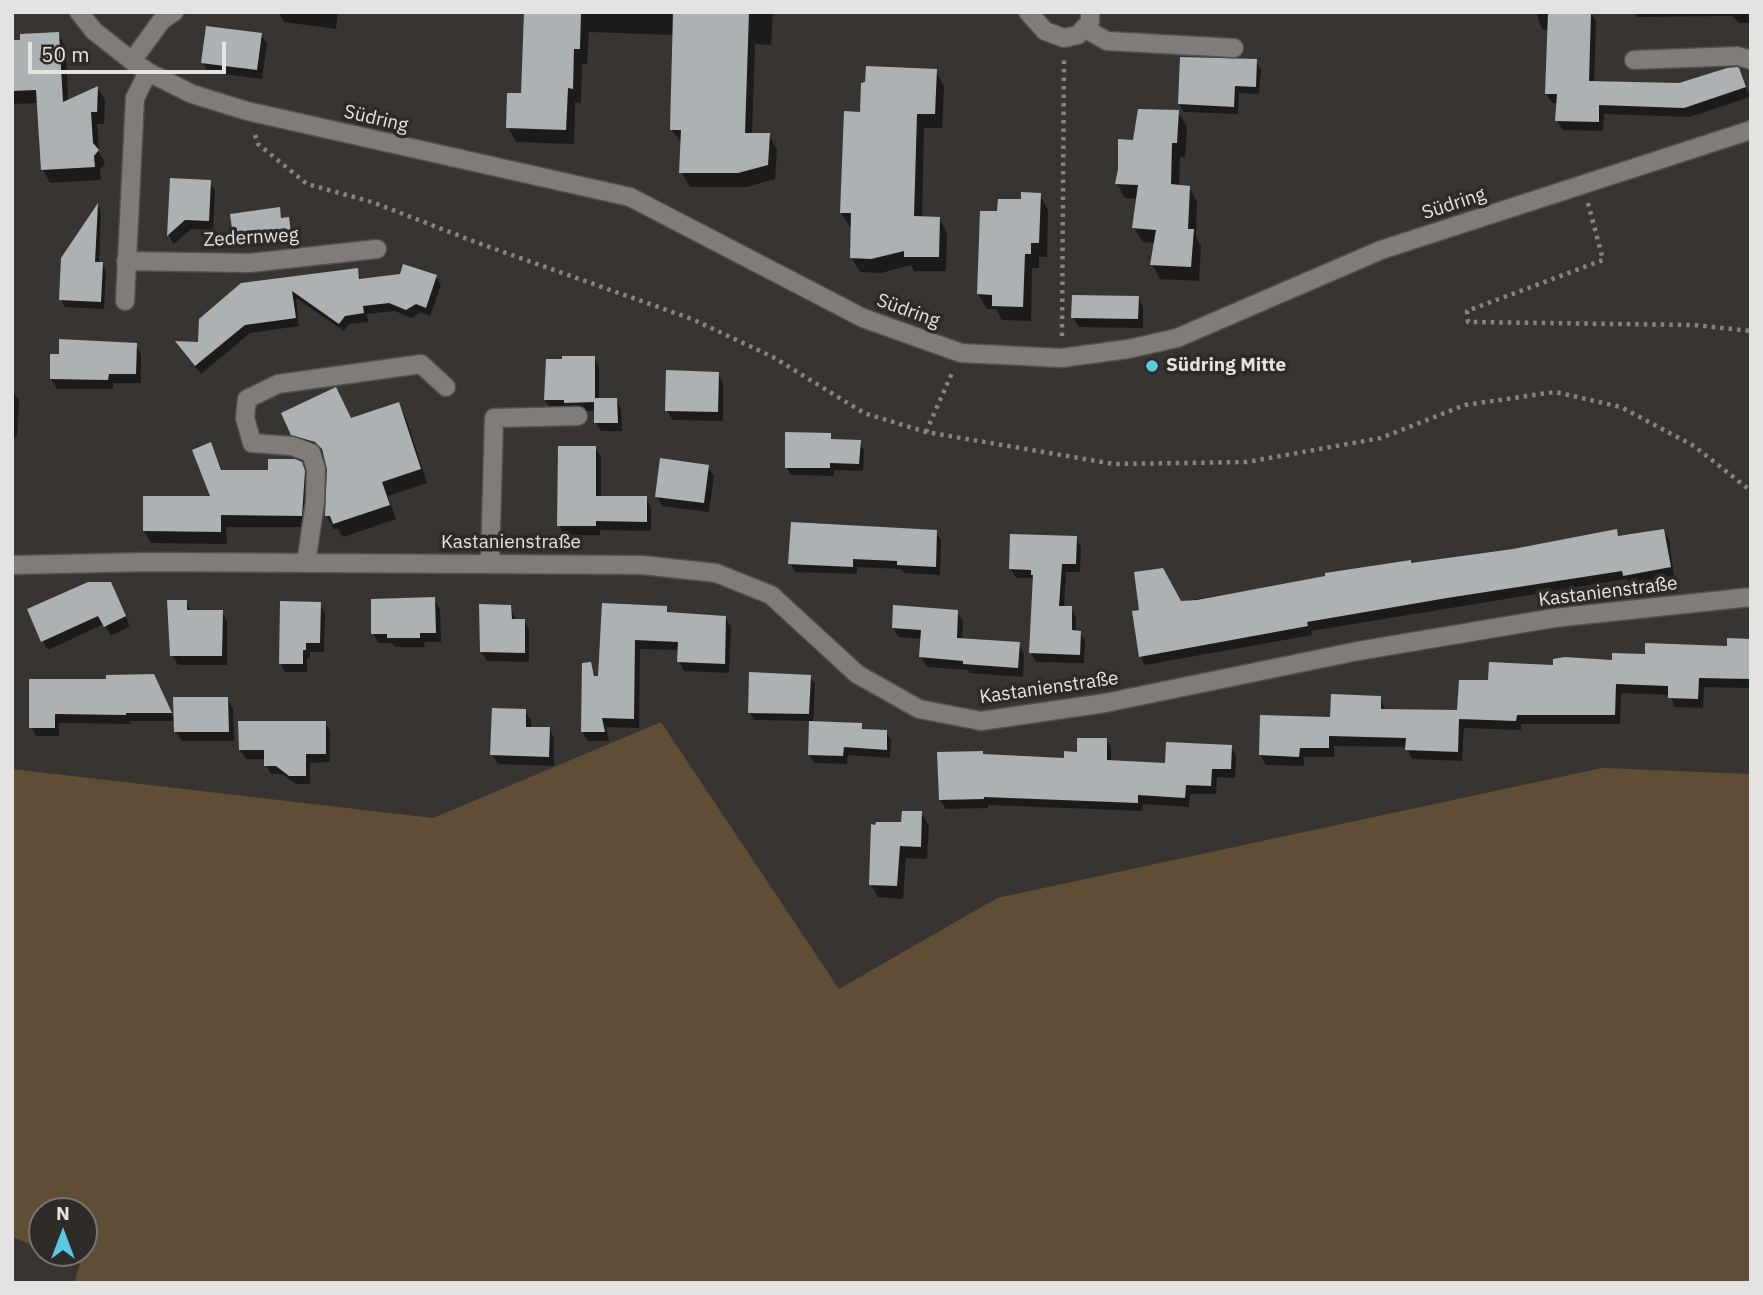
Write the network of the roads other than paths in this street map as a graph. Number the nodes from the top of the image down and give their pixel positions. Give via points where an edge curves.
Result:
1 (79, 12) edge
2 (174, 12) edge
3 (1028, 12) edge
4 (1087, 20) edge
5 (1234, 48) dead end
6 (1634, 60) dead end
7 (1751, 60) edge
8 (132, 61) junction
9 (148, 72) junction
10 (1751, 130) edge
11 (377, 249) dead end
12 (126, 261) junction
13 (125, 301) dead end
14 (446, 387) dead end
15 (578, 416) dead end
16 (306, 563) junction
17 (490, 564) junction
18 (12, 565) edge
19 (1751, 597) edge

1 - 8 street, Südring
2 - 8 street via 162,20
3 - 4 street via 1045,31 1064,38 1078,35
4 - 5 street via 1107,41
6 - 7 street via 1727,56
8 - 9 street, Südring
9 - 10 street, Südring via 192,94 247,111 630,197 863,318 961,353 1061,358 1177,338 1381,250
9 - 12 street via 135,98
11 - 12 street, Zedernweg via 250,263
12 - 13 street
14 - 16 street via 421,364 278,384 247,399 245,418 252,443 292,446 311,453 316,470 315,503
15 - 17 street via 494,418
16 - 17 street, Kastanienstraße
16 - 18 street, Kastanienstraße
17 - 19 street, Kastanienstraße via 642,565 716,573 771,595 857,674 919,709 981,721 1105,703 1358,651 1554,618

